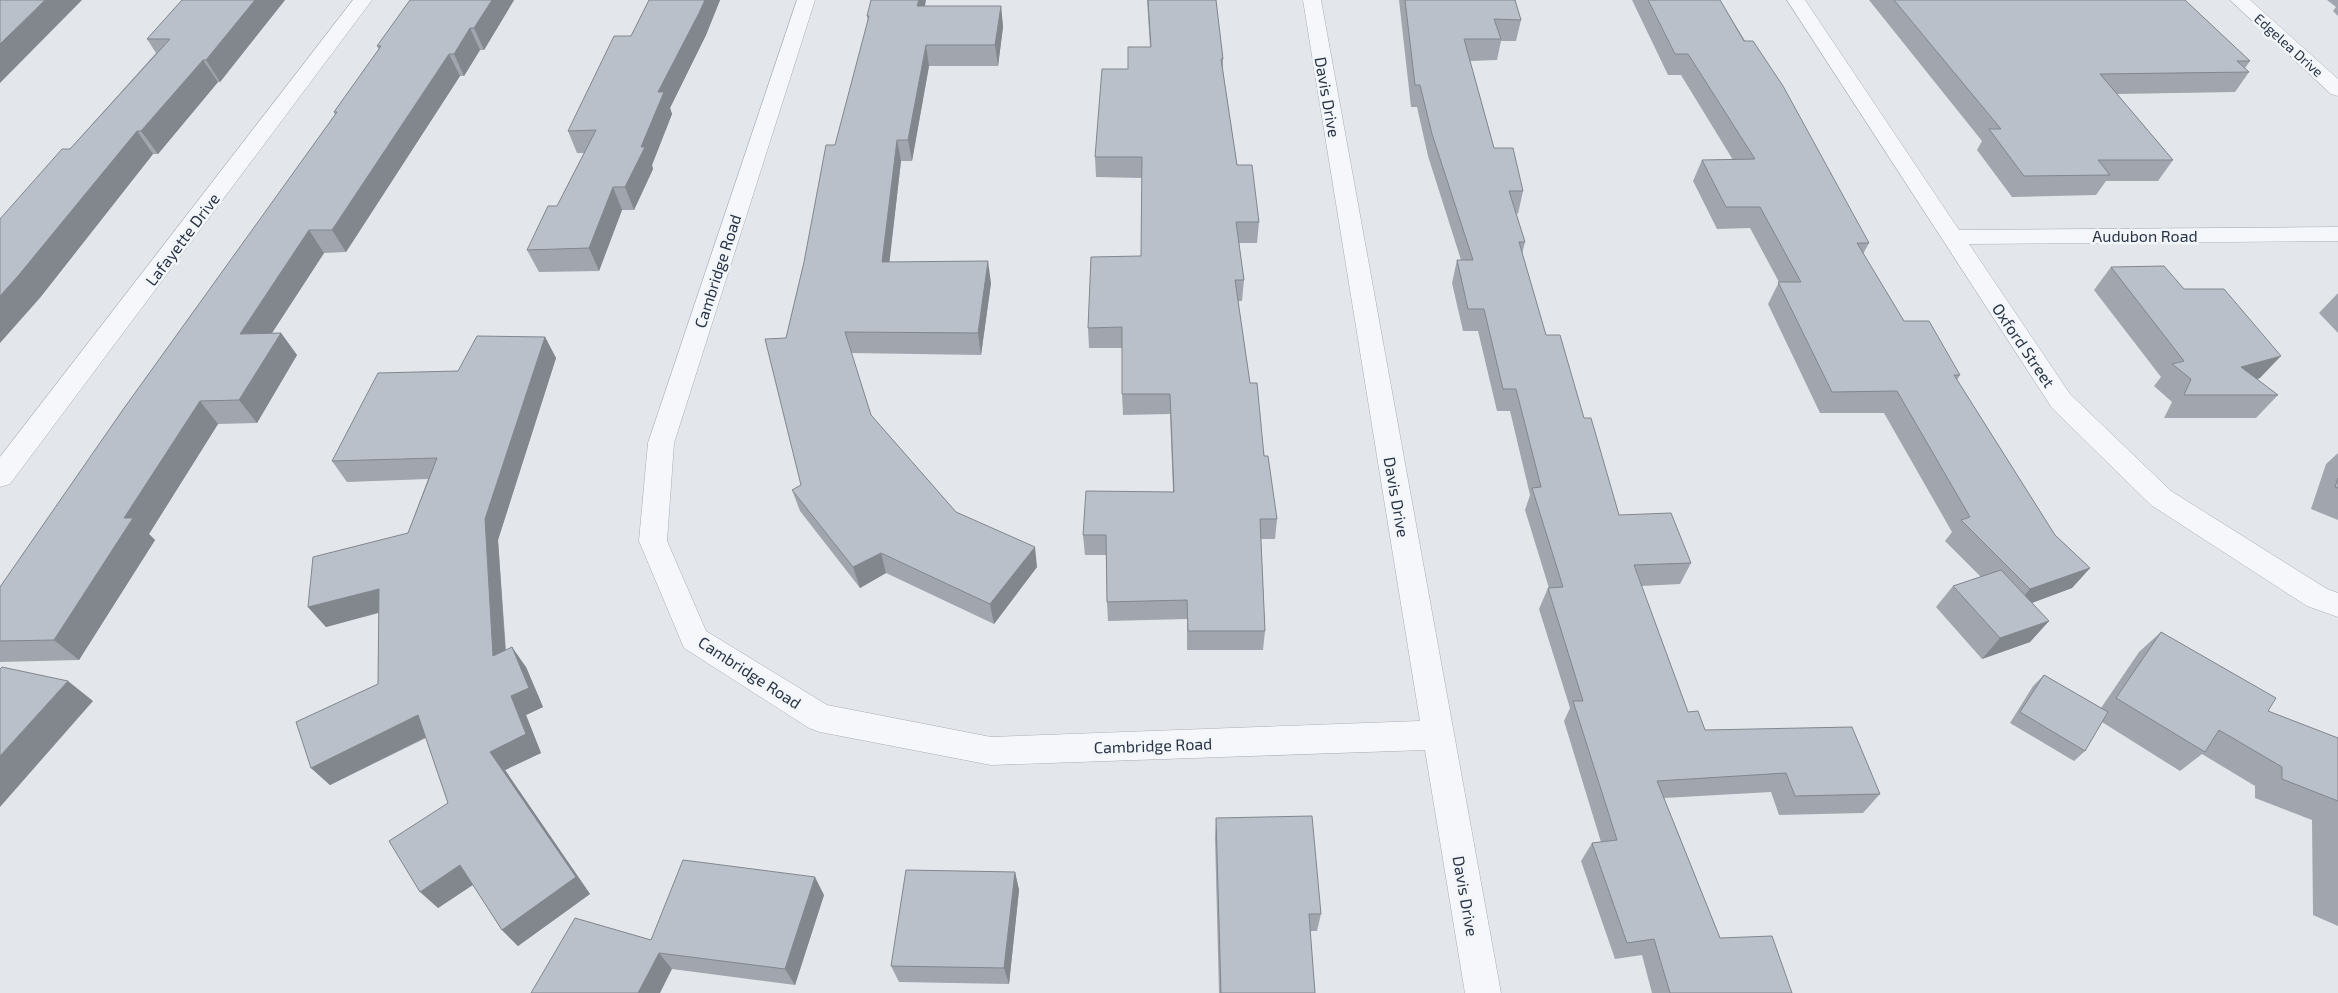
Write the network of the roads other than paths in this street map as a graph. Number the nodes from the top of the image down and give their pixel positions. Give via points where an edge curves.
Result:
1 (363, 0) edge
2 (806, 0) edge
3 (1312, 0) edge
4 (1796, 0) edge
5 (2239, 0) edge
6 (2338, 90) edge
7 (2338, 234) edge
8 (1952, 237) junction
9 (0, 477) edge
10 (2338, 605) edge
11 (1437, 735) junction
12 (1483, 993) edge

1 - 9 street, Lafayette Drive
2 - 11 street, Cambridge Road via 661,443 653,540 695,640 820,718 991,751
3 - 11 street, Davis Drive
4 - 8 street, Oxford Street
5 - 6 street, Edgelea Drive
7 - 8 street, Audubon Road
8 - 10 street, Oxford Street via 2061,401 2161,498 2317,598
11 - 12 street, Davis Drive

